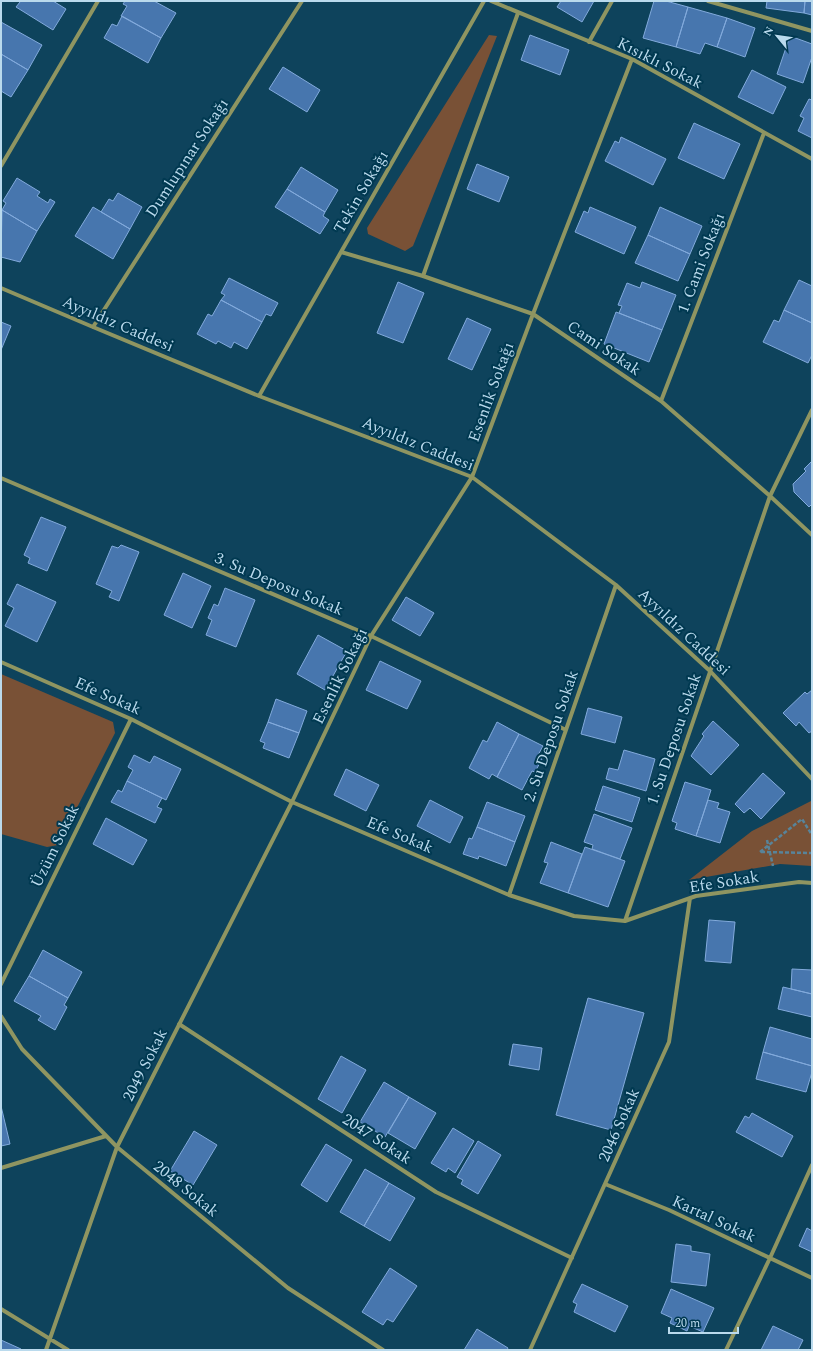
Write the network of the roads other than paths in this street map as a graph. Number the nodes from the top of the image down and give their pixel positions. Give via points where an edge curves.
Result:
1 (98, 1) edge
2 (302, 1) edge
3 (484, 1) edge
4 (491, 1) edge
5 (612, 1) edge
6 (708, 1) edge
7 (518, 13) junction
8 (812, 31) edge
9 (588, 42) junction
10 (632, 59) junction
11 (764, 133) junction
12 (812, 159) edge
13 (1, 166) edge
14 (341, 252) junction
15 (423, 276) junction
16 (1, 288) edge
17 (533, 314) junction
18 (92, 327) junction
19 (260, 396) junction
20 (661, 401) junction
21 (812, 410) edge
22 (472, 477) junction
23 (1, 478) edge
24 (770, 496) junction
25 (812, 535) edge
26 (616, 585) junction
27 (372, 636) junction
28 (1, 662) edge
29 (710, 671) junction
30 (131, 719) junction
31 (566, 730) junction
32 (812, 779) edge
33 (292, 802) junction
34 (812, 883) edge
35 (509, 895) junction
36 (690, 898) junction
37 (625, 921) junction
38 (1, 984) edge
39 (1, 1016) edge
40 (179, 1024) junction
41 (106, 1136) junction
42 (117, 1148) junction
43 (812, 1165) edge
44 (1, 1168) edge
45 (605, 1184) junction
46 (572, 1258) junction
47 (770, 1258) junction
48 (812, 1278) edge
49 (1, 1309) edge
50 (50, 1339) junction
51 (46, 1350) edge
52 (68, 1350) edge
53 (383, 1350) edge
54 (530, 1350) edge
55 (726, 1350) edge

1 - 13 street
2 - 18 street, Dumlupınar Sokağı
3 - 14 street, Tekin Sokağı
4 - 7 street, Kısıklı Sokak
5 - 9 street
6 - 8 street
7 - 9 street, Kısıklı Sokak
7 - 15 street
9 - 10 street, Kısıklı Sokak
10 - 11 street, Kısıklı Sokak
10 - 17 street, Esenlik Sokağı
11 - 12 street, Kısıklı Sokak
11 - 20 street, 1. Cami Sokağı
14 - 15 street, Cami Sokak
14 - 19 street, Tekin Sokağı
15 - 17 street, Cami Sokak
16 - 18 street, Ayyıldız Caddesi
17 - 20 street, Cami Sokak
17 - 22 street, Esenlik Sokağı
18 - 19 street, Ayyıldız Caddesi
19 - 22 street, Ayyıldız Caddesi
20 - 24 street, Cami Sokak
21 - 24 street, 1. Su Deposu Sokak
22 - 26 street, Ayyıldız Caddesi
22 - 27 street, Esenlik Sokağı
23 - 27 street, 3. Su Deposu Sokak
24 - 25 street, Cami Sokak
24 - 29 street, 1. Su Deposu Sokak
26 - 29 street, Ayyıldız Caddesi
26 - 31 street, 2. Su Deposu Sokak
27 - 31 street, 3. Su Deposu Sokak
27 - 33 street, Esenlik Sokağı
28 - 30 street, Efe Sokak
29 - 32 street, Ayyıldız Caddesi
29 - 37 street, 1. Su Deposu Sokak
30 - 33 street, Efe Sokak
30 - 38 street, Üzüm Sokak
31 - 35 street, 2. Su Deposu Sokak
33 - 35 street, Efe Sokak
33 - 40 street, 2049 Sokak
34 - 36 street, Efe Sokak via 792,883
35 - 37 street, Efe Sokak via 574,916
36 - 37 street, Efe Sokak
36 - 45 street, 2046 Sokak via 669,1042
39 - 41 street, 2048 Sokak via 22,1048
40 - 42 street, 2049 Sokak
40 - 46 street, 2047 Sokak via 436,1192
41 - 42 street, 2048 Sokak
41 - 44 street
42 - 50 street, 2049 Sokak
42 - 53 street, 2048 Sokak via 288,1288
43 - 47 street
45 - 46 street, 2046 Sokak
45 - 47 street, Kartal Sokak via 668,1210
46 - 54 street, 2046 Sokak
47 - 48 street, Kartal Sokak
47 - 55 street
49 - 50 street
50 - 51 street, 2049 Sokak
50 - 52 street

